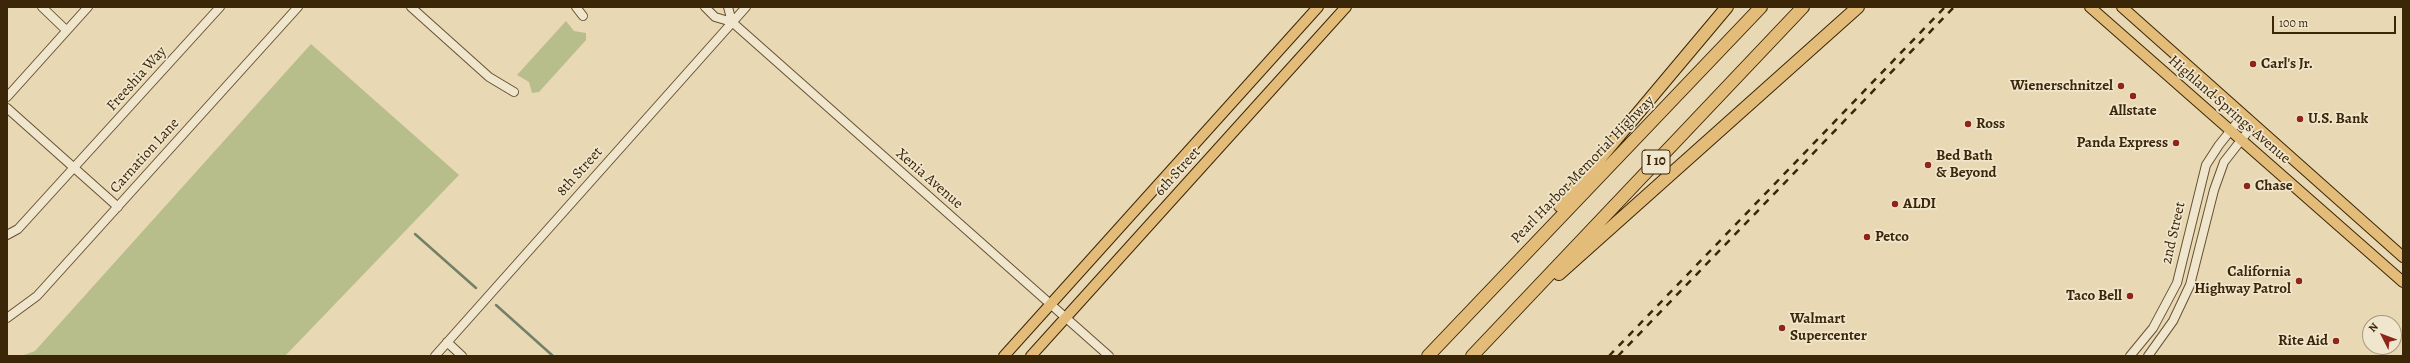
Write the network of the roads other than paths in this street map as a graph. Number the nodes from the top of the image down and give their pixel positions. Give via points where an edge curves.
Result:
1 (42, 7) edge
2 (88, 7) edge
3 (220, 7) edge
4 (298, 7) edge
5 (411, 7) edge
6 (576, 7) edge
7 (705, 7) edge
8 (728, 7) edge
9 (746, 7) edge
10 (1318, 7) edge
11 (1346, 7) edge
12 (1727, 7) edge
13 (1761, 7) edge
14 (1803, 7) edge
15 (1858, 7) edge
16 (2090, 7) edge
17 (2122, 7) edge
18 (583, 16) dead end
19 (732, 22) junction
20 (66, 30) junction
21 (514, 92) dead end
22 (7, 97) edge
23 (7, 108) edge
24 (2243, 115) junction
25 (2253, 125) junction
26 (2230, 131) junction
27 (2241, 140) junction
28 (74, 169) junction
29 (118, 207) junction
30 (7, 235) edge
31 (2401, 254) edge
32 (2392, 273) junction
33 (2403, 282) edge
34 (2403, 289) edge
35 (1480, 300) junction
36 (1050, 304) junction
37 (7, 318) edge
38 (1067, 318) junction
39 (1508, 318) junction
40 (447, 342) junction
41 (435, 356) edge
42 (462, 356) edge
43 (1004, 356) edge
44 (1031, 356) edge
45 (1109, 356) edge
46 (1428, 356) edge
47 (1472, 356) edge
48 (2130, 356) edge
49 (2148, 356) edge

1 - 20 street
2 - 20 street
3 - 28 street, Freeshia Way
4 - 29 street, Carnation Lane
5 - 21 street via 489,77
6 - 18 street
7 - 19 street, Xenia Avenue via 715,17
8 - 19 street
9 - 19 street, 8th Street
10 - 36 main road, 6th Street
11 - 38 main road, 6th Street
12 - 35 highway
13 - 35 highway, Pearl Harbor Memorial Highway / I 10
14 - 39 highway, I 10
15 - 39 highway via 1740,110 1597,242
16 - 26 main road, Highland Springs Avenue
17 - 24 main road, Highland Springs Avenue
19 - 36 street, Xenia Avenue
19 - 40 street, 8th Street
20 - 22 street
23 - 28 street
24 - 25 main road, Highland Springs Avenue
24 - 26 street, 2nd Street
25 - 27 street, 2nd Street
25 - 31 main road, Highland Springs Avenue
26 - 27 main road, Highland Springs Avenue
26 - 48 street, 2nd Street via 2206,166 2177,282 2153,328
27 - 32 main road, Highland Springs Avenue
27 - 49 street, 2nd Street via 2224,162 2217,180 2190,285 2174,321
28 - 29 street
28 - 30 street, Freeshia Way via 18,229
29 - 37 street, Carnation Lane via 38,296
32 - 33 main road, Highland Springs Avenue
32 - 34 main road
35 - 46 highway, Pearl Harbor Memorial Highway / I 10
36 - 38 street, Xenia Avenue
36 - 43 main road, 6th Street
38 - 44 main road, 6th Street
38 - 45 street, Xenia Avenue
39 - 47 highway, I 10
40 - 41 street, 8th Street
40 - 42 street

